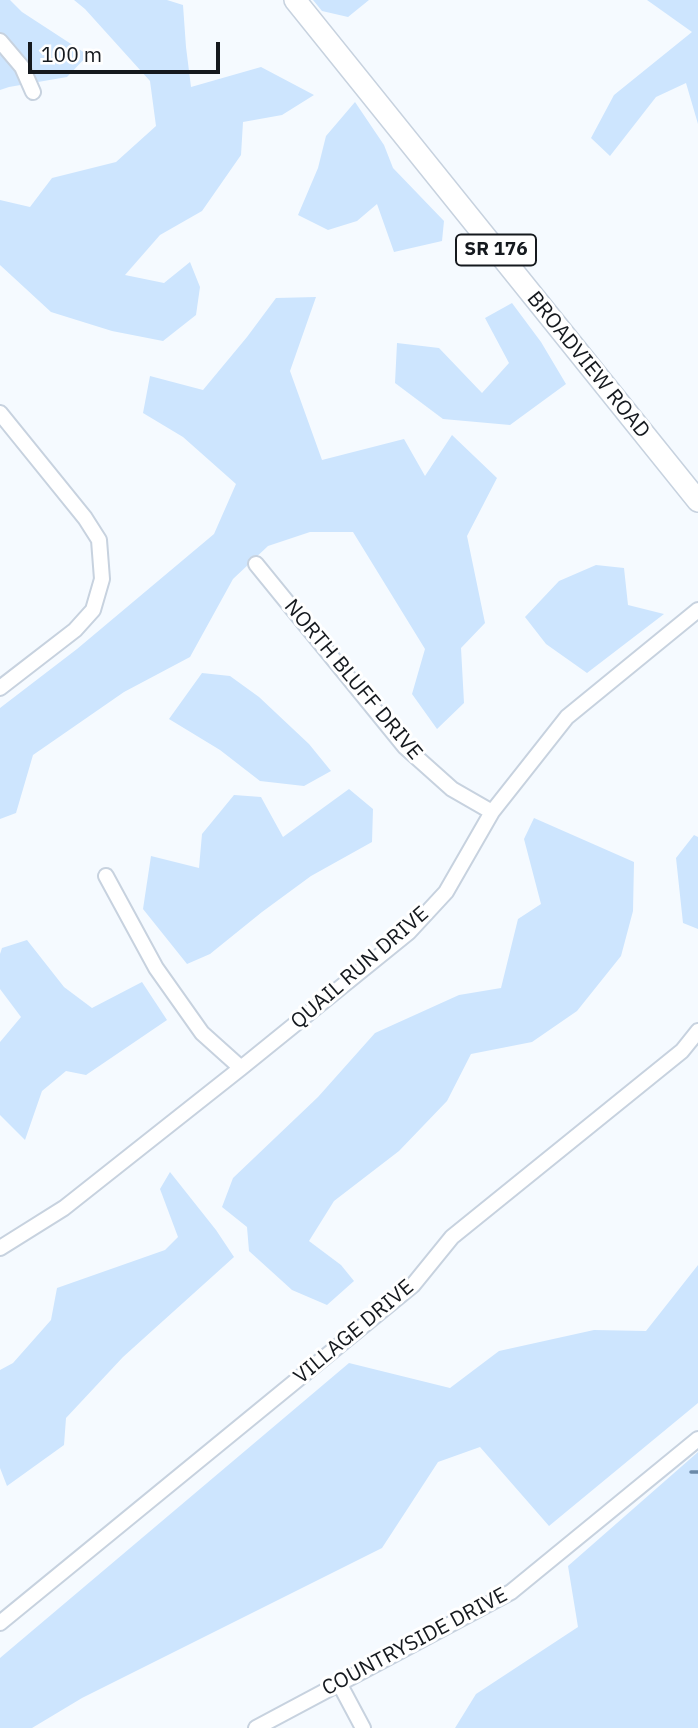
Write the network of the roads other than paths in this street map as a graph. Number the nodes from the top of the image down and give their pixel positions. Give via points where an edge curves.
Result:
1 (295, 0) edge
2 (0, 41) edge
3 (33, 92) dead end
4 (0, 413) edge
5 (698, 501) edge
6 (256, 564) dead end
7 (698, 610) edge
8 (0, 688) edge
9 (492, 812) junction
10 (106, 876) dead end
11 (698, 1031) edge
12 (241, 1068) junction
13 (0, 1248) edge
14 (698, 1439) edge
15 (0, 1623) edge
16 (339, 1683) junction
17 (256, 1728) edge
18 (363, 1728) edge

1 - 5 main road, BROADVIEW ROAD / SR 176
2 - 3 street via 22,67
4 - 8 street via 99,540 102,579 93,610 75,630
6 - 9 street, NORTH BLUFF DRIVE via 405,747 452,789
7 - 9 street, QUAIL RUN DRIVE via 567,718
9 - 12 street, QUAIL RUN DRIVE via 446,892 409,932
10 - 12 street via 156,968 194,1023
11 - 15 street, VILLAGE DRIVE via 682,1051 452,1237 414,1285
12 - 13 street, QUAIL RUN DRIVE via 64,1208
14 - 16 street, COUNTRYSIDE DRIVE via 511,1592
16 - 17 street, COUNTRYSIDE DRIVE
16 - 18 street

